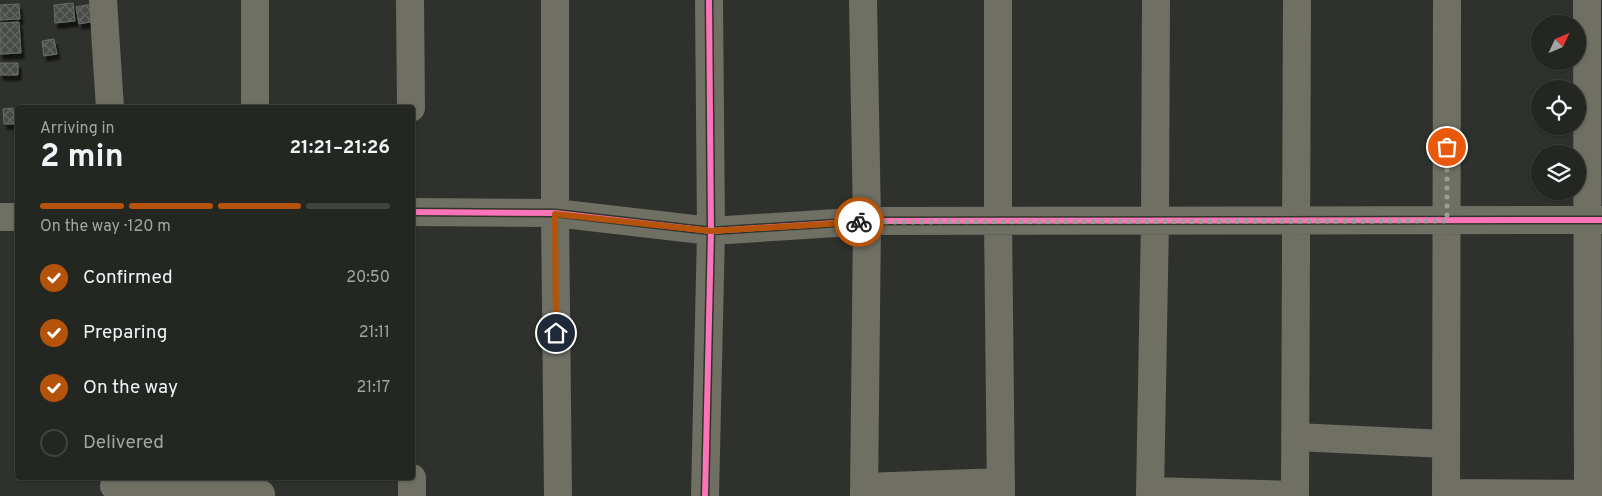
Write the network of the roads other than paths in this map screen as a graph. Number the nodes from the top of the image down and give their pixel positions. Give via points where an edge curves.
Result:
1 (103, 0) edge
2 (255, 0) edge
3 (410, 0) edge
4 (555, 0) edge
5 (709, 0) edge
6 (863, 0) edge
7 (998, 0) edge
8 (1156, 0) edge
9 (1297, 0) edge
10 (1447, 0) edge
11 (1587, 0) edge
12 (1594, 62) edge
13 (110, 105) edge
14 (254, 105) edge
15 (411, 105) edge
16 (415, 212) edge
17 (555, 214) junction
18 (0, 217) edge
19 (15, 217) edge
20 (867, 221) junction
21 (998, 221) junction
22 (1155, 221) junction
23 (1297, 221) junction
24 (1447, 221) junction
25 (1595, 221) edge
26 (711, 231) junction
27 (1595, 363) edge
28 (1295, 437) junction
29 (1446, 444) junction
30 (412, 480) edge
31 (114, 487) edge
32 (261, 489) edge
33 (1001, 489) edge
34 (864, 492) edge
35 (1150, 493) edge
36 (1593, 494) edge
37 (564, 495) edge
38 (1294, 495) edge
39 (1446, 495) edge
40 (412, 496) edge
41 (705, 496) edge

1 - 13 street
2 - 14 street
3 - 15 street
4 - 17 street
5 - 26 street
6 - 20 street
7 - 21 street
8 - 22 street
9 - 23 street
10 - 24 street
11 - 12 street
12 - 25 street
16 - 17 street
17 - 26 street
17 - 37 street
18 - 19 street
20 - 21 street
20 - 26 street
20 - 34 street
21 - 22 street
21 - 33 street
22 - 23 street
22 - 35 street
23 - 24 street
23 - 28 street
24 - 25 street
24 - 29 street
25 - 27 street
26 - 41 street
27 - 36 street
28 - 29 street
28 - 38 street
29 - 39 street
30 - 40 street
31 - 32 street
33 - 34 street
35 - 38 street
36 - 39 street

